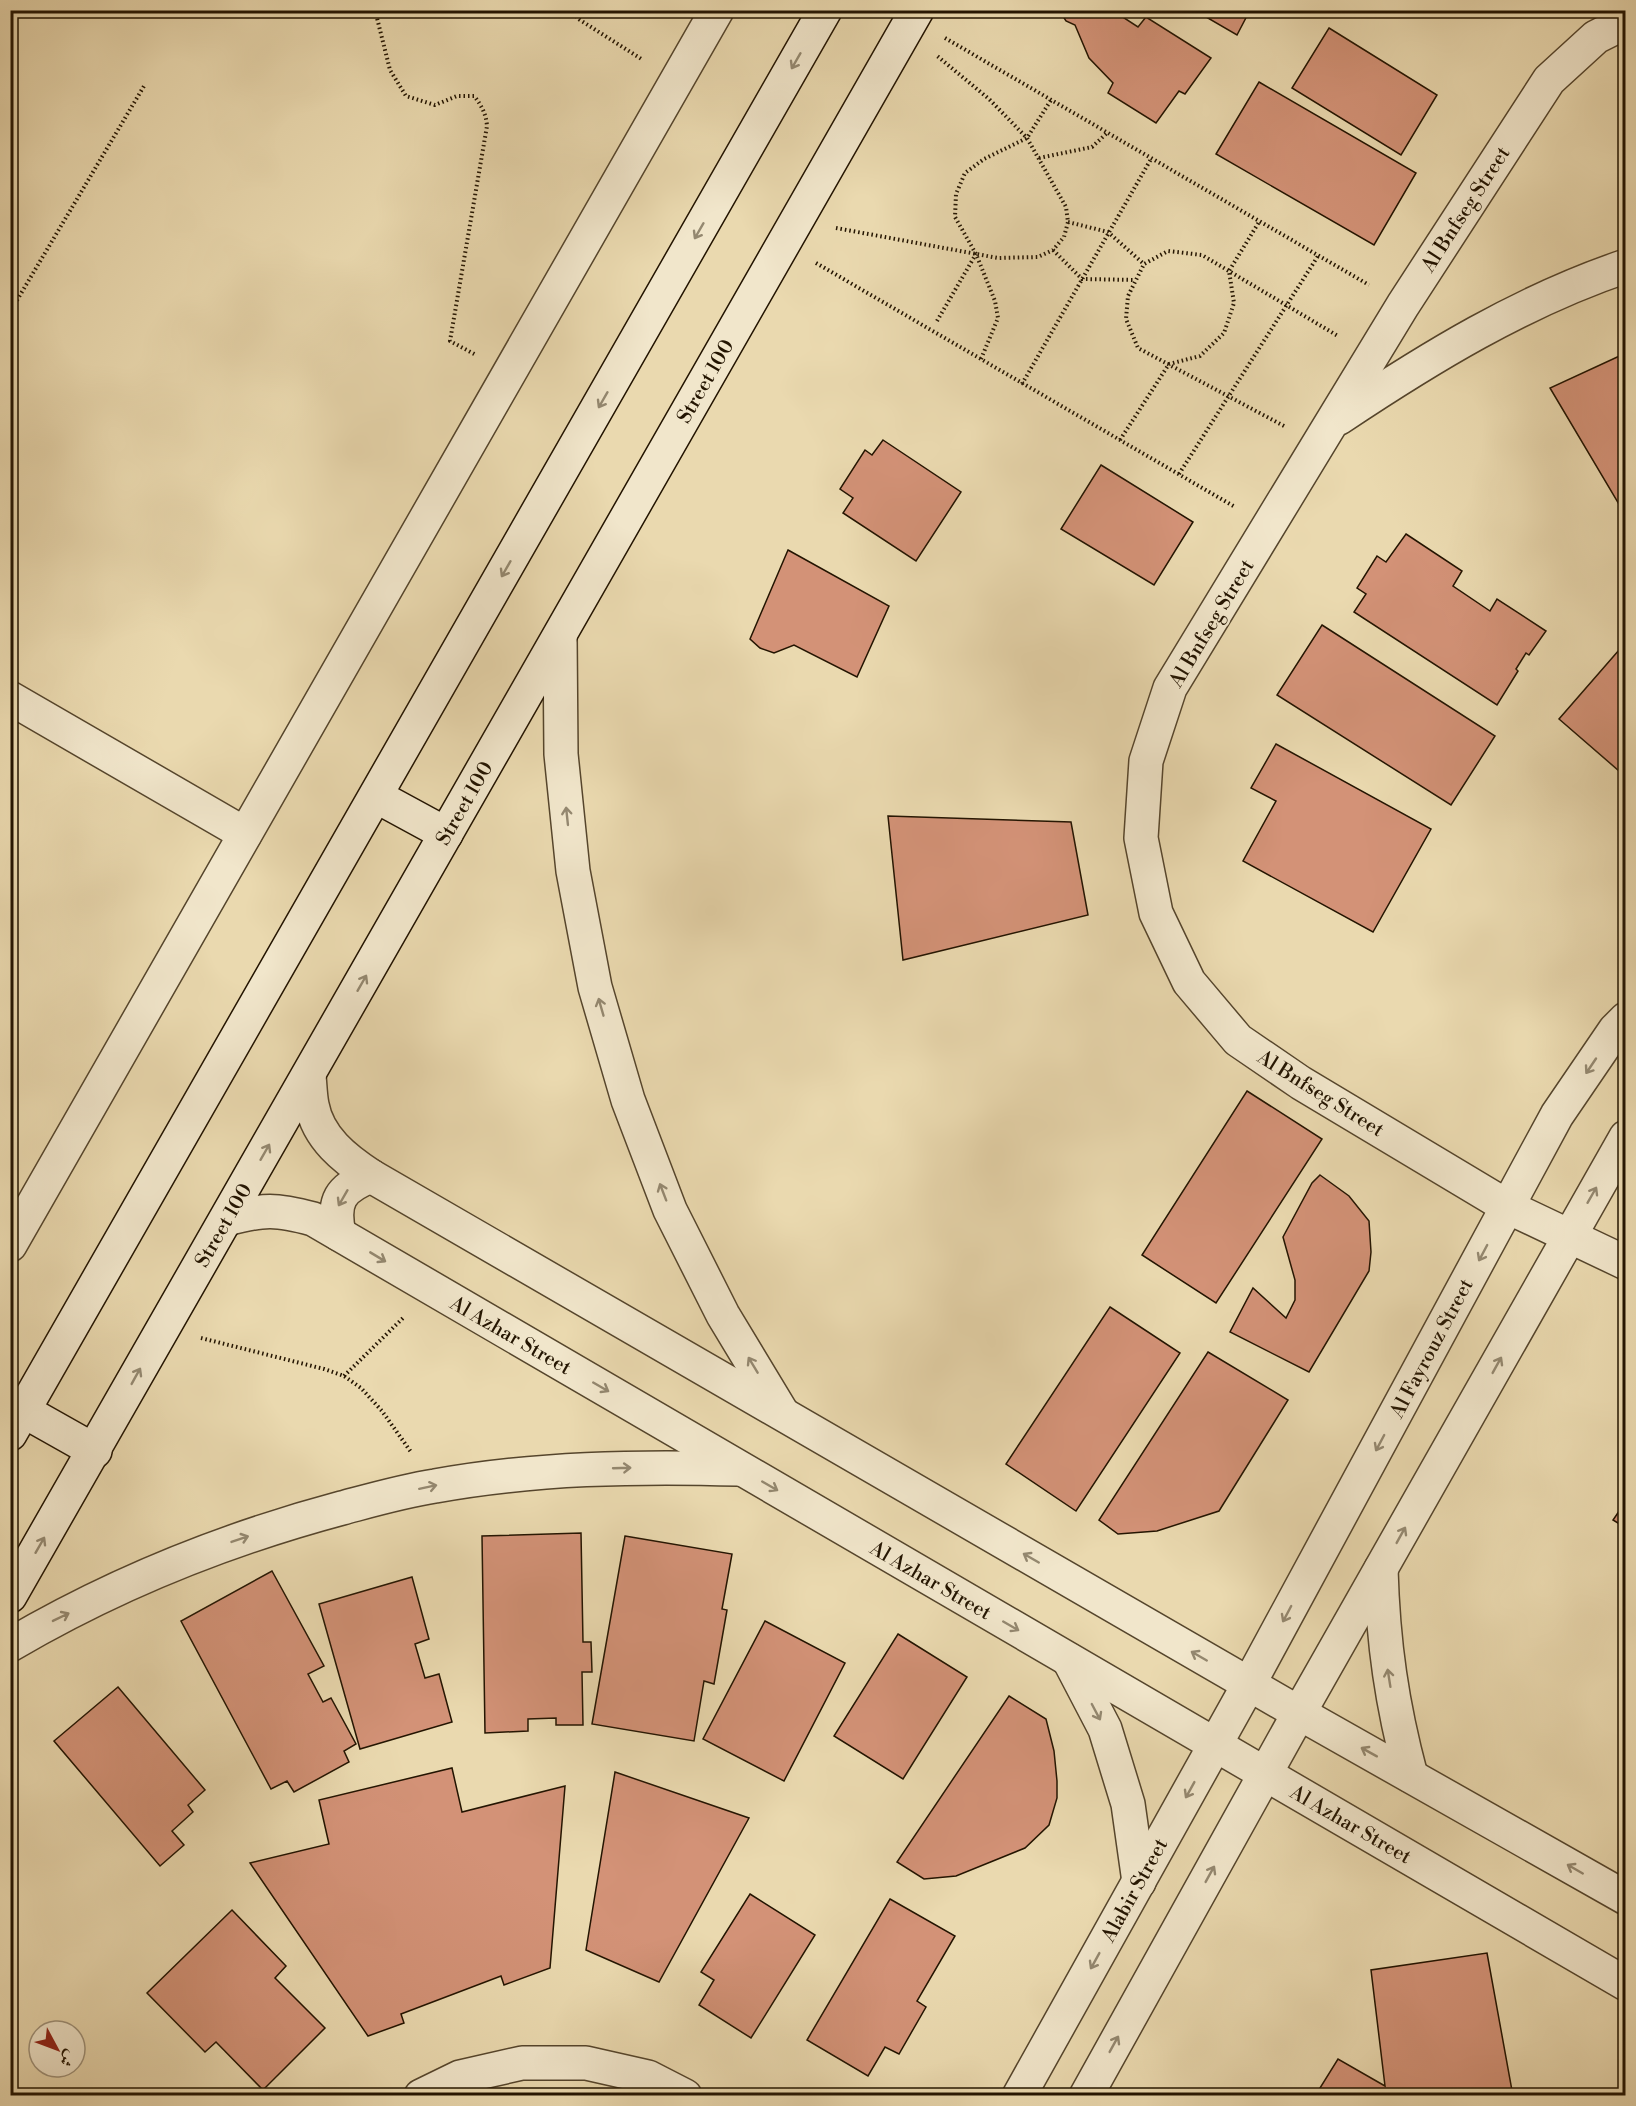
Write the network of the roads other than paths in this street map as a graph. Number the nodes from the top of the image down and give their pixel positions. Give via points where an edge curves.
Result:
1 (717, 10) edge
2 (825, 10) edge
3 (912, 20) edge
4 (1626, 22) edge
5 (1626, 266) edge
6 (1325, 434) junction
7 (560, 637) junction
8 (10, 698) edge
9 (376, 796) junction
10 (245, 834) junction
11 (446, 834) junction
12 (1626, 1019) edge
13 (309, 1076) junction
14 (1626, 1137) edge
15 (371, 1176) junction
16 (1508, 1207) junction
17 (227, 1219) junction
18 (339, 1234) junction
19 (1568, 1237) junction
20 (10, 1245) edge
21 (1626, 1263) edge
22 (784, 1415) junction
23 (17, 1422) edge
24 (95, 1451) junction
25 (741, 1469) junction
26 (1382, 1569) junction
27 (10, 1596) edge
28 (10, 1645) edge
29 (1069, 1660) junction
30 (1249, 1684) junction
31 (1299, 1713) junction
32 (1215, 1744) junction
33 (1266, 1774) junction
34 (1411, 1776) junction
35 (1139, 1882) junction
36 (1626, 1898) edge
37 (1626, 1984) edge
38 (420, 2096) edge
39 (686, 2096) edge
40 (1019, 2096) edge
41 (1086, 2096) edge

1 - 10 street
2 -> 9 street
3 - 7 street, Street 100
4 - 6 street, Al Bnfseg Street via 1596,37 1549,80 1403,305
5 - 6 street via 1506,317 1416,367
6 - 16 street, Al Bnfseg Street via 1170,688 1146,761 1141,838 1156,913 1189,982 1238,1040 1301,1083
7 - 11 street, Street 100
22 -> 7 street via 723,1315 670,1210 624,1089 595,987 573,871 561,754
8 - 10 street
9 - 11 street
9 - 23 street
10 - 20 street
13 -> 11 street, Street 100
12 -> 16 street, Al Fayrouz Street via 1557,1115
13 - 15 street via 312,1107 324,1135 345,1159
17 -> 13 street, Street 100
19 -> 14 street
15 -> 18 street via 354,1183 340,1197 335,1215
15 - 22 street
16 - 19 street, Al Bnfseg Street
16 -> 30 street, Al Fayrouz Street
17 - 18 street, Al Azhar Street via 256,1211 285,1211 313,1219
24 -> 17 street, Street 100
18 -> 25 street, Al Azhar Street
19 - 21 street, Al Bnfseg Street
26 -> 19 street
30 -> 22 street
23 - 24 street
27 -> 24 street, Street 100
28 -> 25 street via 125,1585 208,1550 294,1521 434,1486 560,1470
25 -> 29 street, Al Azhar Street
26 - 31 street
34 -> 26 street via 1388,1674
29 - 32 street, Al Azhar Street
29 -> 35 street via 1105,1729 1128,1804
30 - 31 street
30 - 32 street, Alabir Street
31 - 33 street
34 -> 31 street
32 - 33 street, Al Azhar Street
32 -> 35 street, Alabir Street
33 - 37 street, Al Azhar Street
41 -> 33 street
36 -> 34 street
35 -> 40 street, Alabir Street
38 - 39 street via 460,2077 522,2063 586,2063 648,2077

